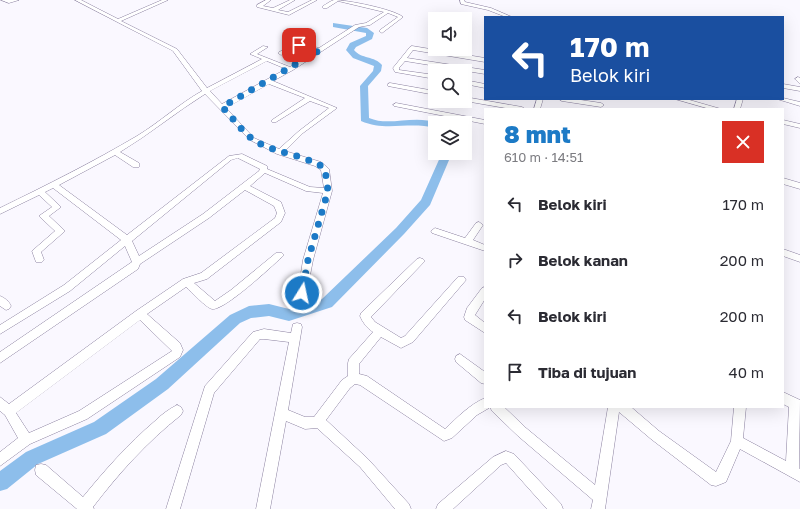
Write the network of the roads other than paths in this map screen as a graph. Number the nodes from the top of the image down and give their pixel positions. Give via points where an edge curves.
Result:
1 (3, 0) edge
2 (17, 0) edge
3 (77, 0) edge
4 (166, 0) edge
5 (269, 0) edge
6 (293, 0) edge
7 (315, 0) edge
8 (336, 0) edge
9 (339, 0) edge
10 (462, 0) edge
11 (355, 1) edge
12 (325, 6) dead end
13 (371, 7) junction
14 (274, 10) junction
15 (366, 10) dead end
16 (388, 11) junction
17 (498, 12) junction
18 (489, 16) edge
19 (508, 16) edge
20 (119, 20) junction
21 (382, 31) dead end
22 (265, 47) dead end
23 (320, 50) junction
24 (281, 53) dead end
25 (267, 59) junction
26 (403, 59) junction
27 (484, 60) edge
28 (290, 68) junction
29 (484, 72) edge
30 (428, 76) edge
31 (268, 81) junction
32 (472, 83) edge
33 (390, 85) dead end
34 (484, 86) edge
35 (784, 86) edge
36 (800, 89) edge
37 (206, 91) junction
38 (428, 92) edge
39 (310, 98) junction
40 (472, 99) edge
41 (570, 100) edge
42 (686, 100) edge
43 (784, 100) edge
44 (601, 104) edge
45 (800, 104) edge
46 (396, 105) dead end
47 (222, 107) junction
48 (512, 108) edge
49 (712, 108) edge
50 (274, 121) dead end
51 (484, 122) edge
52 (784, 122) edge
53 (800, 126) edge
54 (114, 151) junction
55 (280, 152) junction
56 (136, 165) dead end
57 (264, 170) junction
58 (784, 182) edge
59 (54, 185) junction
60 (246, 185) junction
61 (800, 186) edge
62 (328, 191) junction
63 (40, 192) junction
64 (0, 211) edge
65 (479, 225) dead end
66 (435, 231) dead end
67 (127, 240) junction
68 (467, 242) junction
69 (484, 248) edge
70 (784, 252) edge
71 (279, 255) dead end
72 (800, 259) edge
73 (39, 260) dead end
74 (420, 260) dead end
75 (137, 262) junction
76 (461, 280) dead end
77 (186, 282) junction
78 (484, 292) edge
79 (302, 293) dead end
80 (140, 314) junction
81 (484, 328) edge
82 (0, 330) edge
83 (380, 332) junction
84 (0, 358) edge
85 (460, 359) dead end
86 (354, 378) junction
87 (484, 378) edge
88 (784, 398) edge
89 (484, 405) edge
90 (798, 405) edge
91 (4, 407) edge
92 (497, 408) edge
93 (614, 408) edge
94 (623, 408) edge
95 (740, 408) edge
96 (177, 411) dead end
97 (282, 413) junction
98 (318, 421) junction
99 (26, 440) junction
100 (736, 441) junction
101 (0, 460) edge
102 (41, 470) dead end
103 (796, 474) edge
104 (599, 503) edge
105 (86, 508) edge
106 (173, 509) edge
107 (263, 509) edge
108 (404, 509) edge
109 (443, 509) edge
110 (556, 509) edge

1 - 2 street
3 - 20 street
4 - 20 street
5 - 14 street via 259,6
6 - 14 street
7 - 14 street via 290,14
8 - 12 street
9 - 11 street
10 - 17 street via 466,4
11 - 13 street
13 - 15 street
13 - 16 street
16 - 21 street via 401,17
16 - 23 street
17 - 18 street
17 - 19 street
20 - 37 street via 175,50
22 - 25 street via 253,53
23 - 24 street via 299,45
23 - 28 street
25 - 28 street
25 - 37 street
26 - 27 street via 413,48
26 - 29 street
26 - 30 street via 396,70
28 - 31 street
31 - 39 street
31 - 47 street
32 - 34 street
33 - 38 street
35 - 36 street
37 - 47 street
37 - 54 street via 151,130
39 - 50 street
39 - 55 street via 333,109 301,132
40 - 48 street
41 - 44 street
42 - 49 street
43 - 45 street
46 - 51 street
47 - 55 street via 252,139
52 - 53 street
54 - 56 street
54 - 59 street
55 - 62 street via 323,167
57 - 60 street
57 - 62 street via 309,189
57 - 67 street via 262,166 239,156 229,158
58 - 61 street
59 - 63 street
59 - 67 street
60 - 75 street via 206,216
60 - 77 street via 248,190 278,204 278,220 204,276
62 - 79 street via 308,260
63 - 64 street
63 - 73 street via 57,207 43,216 61,232 36,251
65 - 68 street
66 - 68 street
67 - 75 street
67 - 82 street via 67,288
68 - 69 street
70 - 72 street
71 - 77 street via 216,305
74 - 83 street via 365,316 366,320
75 - 84 street via 135,266
76 - 83 street via 406,342 397,341
77 - 80 street
78 - 81 street via 468,317
80 - 91 street
80 - 99 street via 176,346 176,354 83,415
83 - 86 street via 353,363
85 - 87 street
86 - 89 street via 363,380 444,435
86 - 98 street via 346,384
88 - 90 street
90 - 103 street
91 - 99 street
92 - 104 street
93 - 104 street
94 - 100 street via 716,480 721,477
95 - 100 street
96 - 105 street via 159,424 108,476
97 - 98 street via 310,425
97 - 106 street via 296,333 257,335 209,390
97 - 107 street
98 - 108 street via 364,463
99 - 101 street
100 - 103 street
102 - 105 street
109 - 110 street via 497,461 506,457 510,458

